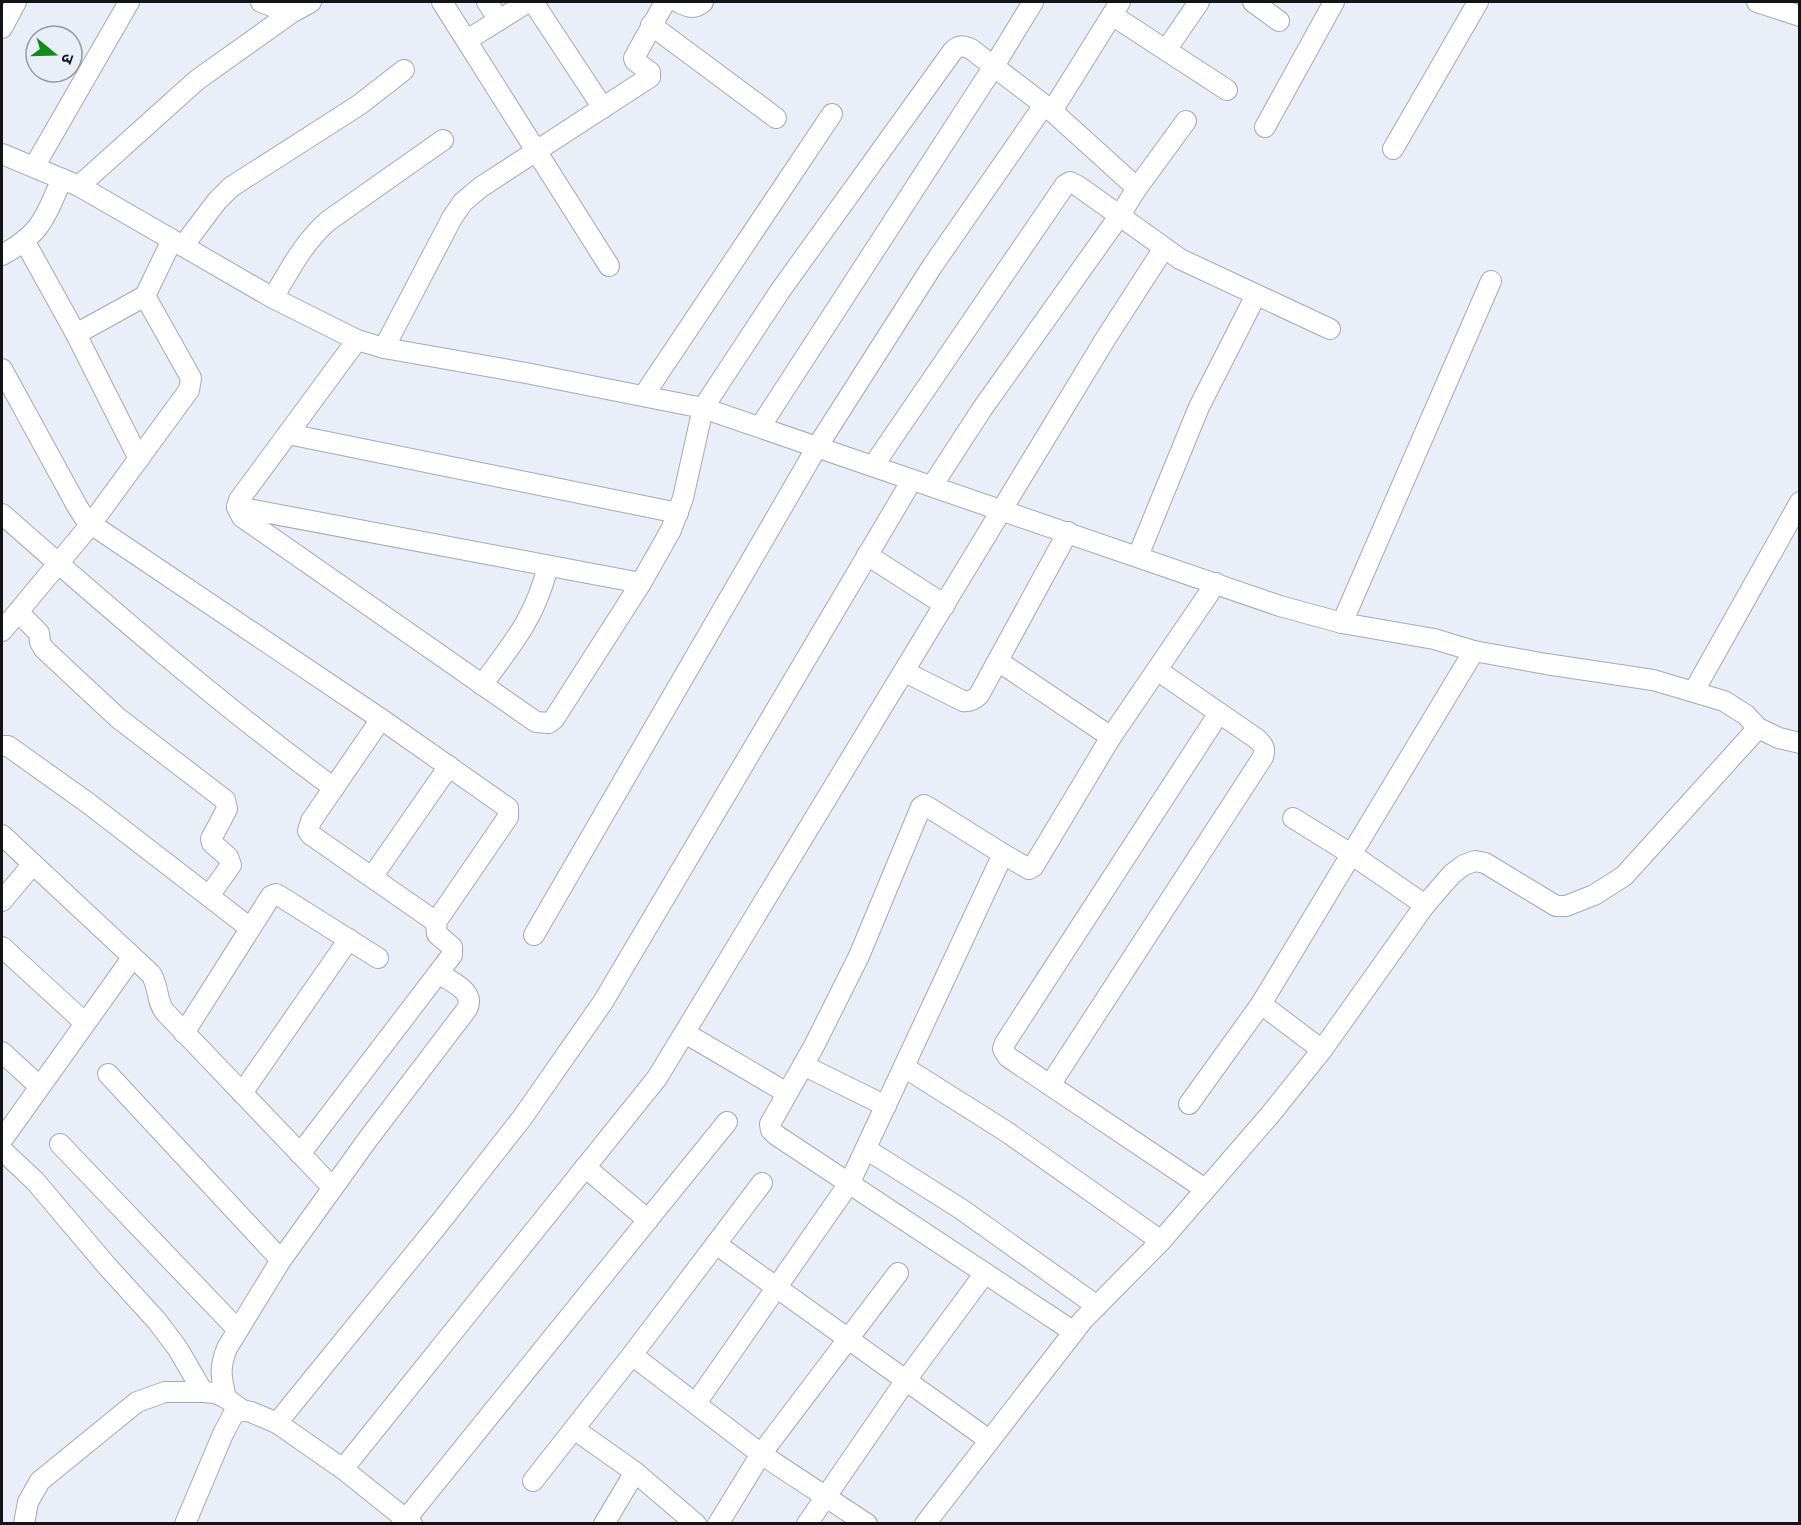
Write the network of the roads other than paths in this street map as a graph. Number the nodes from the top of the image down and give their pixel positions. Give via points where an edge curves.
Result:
1 (16, 2) edge
2 (129, 2) edge
3 (261, 2) edge
4 (311, 2) edge
5 (442, 2) edge
6 (488, 2) edge
7 (528, 2) edge
8 (533, 2) edge
9 (664, 2) edge
10 (678, 2) edge
11 (703, 2) edge
12 (1033, 2) edge
13 (1199, 2) edge
14 (1253, 2) edge
15 (1334, 2) edge
16 (1478, 2) edge
17 (1757, 2) edge
18 (1116, 8) edge
19 (291, 14) junction
20 (1799, 15) edge
21 (499, 20) junction
22 (1279, 21) dead end
23 (651, 25) junction
24 (2, 28) edge
25 (467, 40) junction
26 (1166, 50) junction
27 (994, 66) junction
28 (404, 70) dead end
29 (1227, 90) dead end
30 (603, 108) junction
31 (1048, 108) junction
32 (832, 114) dead end
33 (776, 118) dead end
34 (1186, 121) dead end
35 (1265, 127) dead end
36 (443, 140) dead end
37 (1393, 149) dead end
38 (537, 150) junction
39 (2, 154) edge
40 (34, 167) junction
41 (71, 182) junction
42 (1137, 188) junction
43 (1120, 215) junction
44 (25, 242) junction
45 (178, 243) junction
46 (1164, 248) junction
47 (2, 255) edge
48 (609, 266) dead end
49 (1491, 281) dead end
50 (1256, 295) junction
51 (145, 296) junction
52 (273, 298) junction
53 (1330, 329) dead end
54 (76, 334) junction
55 (357, 340) junction
56 (384, 348) junction
57 (2, 369) edge
58 (644, 395) junction
59 (703, 408) junction
60 (760, 427) junction
61 (288, 434) junction
62 (817, 447) junction
63 (139, 459) junction
64 (873, 466) junction
65 (912, 480) junction
66 (932, 486) junction
67 (1800, 502) edge
68 (237, 507) junction
69 (1003, 510) junction
70 (678, 513) junction
71 (2, 514) edge
72 (91, 524) junction
73 (1068, 532) junction
74 (867, 555) junction
75 (1137, 556) junction
76 (59, 565) junction
77 (548, 566) junction
78 (640, 583) junction
79 (1216, 583) junction
80 (945, 605) junction
81 (18, 612) junction
82 (1342, 623) junction
83 (2, 631) edge
84 (1474, 651) junction
85 (998, 661) junction
86 (1156, 670) junction
87 (904, 672) junction
88 (482, 685) junction
89 (1694, 692) junction
90 (1219, 713) junction
91 (381, 719) junction
92 (1758, 728) junction
93 (1111, 737) junction
94 (1800, 742) edge
95 (2, 746) edge
96 (449, 766) junction
97 (334, 788) junction
98 (1293, 818) dead end
99 (2, 835) edge
100 (1003, 854) junction
101 (1351, 854) junction
102 (33, 864) junction
103 (372, 878) junction
104 (208, 896) junction
105 (2, 901) edge
106 (1425, 905) junction
107 (436, 922) junction
108 (250, 928) junction
109 (534, 935) dead end
110 (349, 939) junction
111 (2, 947) edge
112 (132, 958) junction
113 (378, 958) dead end
114 (438, 973) junction
115 (1261, 1004) junction
116 (84, 1022) junction
117 (184, 1033) junction
118 (685, 1033) junction
119 (1322, 1050) junction
120 (2, 1052) edge
121 (803, 1065) junction
122 (904, 1066) junction
123 (108, 1074) dead end
124 (1050, 1085) junction
125 (39, 1086) junction
126 (242, 1093) junction
127 (788, 1093) junction
128 (1189, 1104) dead end
129 (886, 1106) junction
130 (727, 1122) dead end
131 (2, 1140) edge
132 (60, 1144) dead end
133 (866, 1149) junction
134 (2, 1150) edge
135 (300, 1154) junction
136 (585, 1167) junction
137 (850, 1182) junction
138 (762, 1184) dead end
139 (333, 1188) junction
140 (1204, 1190) junction
141 (648, 1220) junction
142 (1161, 1241) junction
143 (716, 1244) junction
144 (281, 1260) junction
145 (898, 1273) dead end
146 (985, 1273) junction
147 (777, 1287) junction
148 (1097, 1306) junction
149 (238, 1330) junction
150 (1074, 1332) junction
151 (848, 1339) junction
152 (632, 1355) junction
153 (906, 1380) junction
154 (203, 1392) junction
155 (696, 1402) junction
156 (234, 1404) junction
157 (277, 1423) junction
158 (574, 1429) junction
159 (989, 1440) junction
160 (761, 1454) junction
161 (343, 1469) junction
162 (635, 1472) junction
163 (533, 1481) dead end
164 (825, 1497) junction
165 (407, 1522) edge
166 (24, 1524) edge
167 (185, 1524) edge
168 (604, 1524) edge
169 (696, 1524) edge
170 (718, 1524) edge
171 (807, 1524) edge
172 (867, 1524) edge
173 (924, 1524) edge

1 - 24 street
2 - 40 street
3 - 19 street
4 - 19 street
5 - 25 street
6 - 21 street
7 - 21 street
8 - 30 street
9 - 23 street
10 - 11 street via 691,8
12 - 27 street
13 - 26 street
14 - 22 street
15 - 35 street
16 - 37 street
17 - 20 street
18 - 26 street
18 - 31 street
19 - 41 street via 198,80
21 - 25 street
23 - 30 street via 634,58 650,72 650,77
23 - 33 street
25 - 38 street
26 - 29 street
27 - 31 street
27 - 59 street via 963,46 956,47 780,291
27 - 60 street
28 - 45 street via 359,105 231,187
30 - 38 street
31 - 42 street
31 - 62 street via 933,265
32 - 58 street
34 - 42 street
36 - 52 street via 313,234
38 - 48 street
38 - 56 street via 463,202
39 - 40 street
40 - 41 street
41 - 44 street
41 - 45 street
42 - 43 street
43 - 46 street
43 - 64 street via 1074,183 1065,185
43 - 66 street
44 - 47 street
44 - 54 street
45 - 51 street
45 - 52 street
46 - 50 street via 1196,268
46 - 69 street
49 - 82 street
50 - 53 street
50 - 75 street via 1199,407
51 - 54 street
51 - 63 street via 191,383 186,397
52 - 55 street
54 - 63 street
55 - 56 street
55 - 61 street
56 - 58 street
57 - 72 street via 77,506
58 - 59 street
59 - 60 street
59 - 70 street
60 - 62 street
61 - 68 street
61 - 70 street
62 - 64 street
62 - 109 street
63 - 72 street
64 - 65 street
65 - 66 street
65 - 74 street
66 - 69 street
67 - 89 street
68 - 77 street
68 - 88 street via 243,517
69 - 73 street
69 - 80 street
70 - 78 street
71 - 76 street
72 - 76 street
72 - 91 street
73 - 75 street
73 - 85 street
74 - 80 street
74 - 157 street via 603,1002 515,1127
75 - 79 street
76 - 81 street
76 - 97 street via 185,672
77 - 78 street
77 - 88 street via 527,623
78 - 88 street via 549,723 536,722
79 - 82 street
79 - 86 street
80 - 87 street
81 - 83 street
81 - 104 street via 39,633 44,649 118,718 225,800 227,809 211,838 231,864
82 - 84 street via 1434,639
84 - 89 street via 1653,680
84 - 101 street
85 - 87 street via 979,695 969,702
85 - 93 street
86 - 90 street
86 - 93 street
87 - 118 street
89 - 92 street via 1724,701
90 - 124 street via 1263,745 1263,757
90 - 124 street via 1005,1043 1003,1049 1008,1057
91 - 96 street
91 - 97 street
92 - 94 street
92 - 106 street via 1624,876 1594,895 1556,906 1494,867 1475,861 1452,874
93 - 100 street via 1033,867 1024,867
95 - 104 street via 8,746 44,771
96 - 103 street
96 - 107 street via 504,804 509,812
97 - 103 street via 308,831
98 - 101 street
99 - 102 street
100 - 121 street via 928,807 921,807 859,956
100 - 122 street
101 - 106 street
101 - 115 street
102 - 105 street
102 - 112 street
103 - 107 street
104 - 108 street
106 - 119 street
107 - 114 street via 437,934 453,951
108 - 110 street via 276,894
108 - 117 street
110 - 113 street
110 - 126 street
111 - 116 street
112 - 116 street
112 - 117 street via 156,981 161,1006
114 - 135 street
114 - 139 street via 465,991 470,1003
115 - 119 street
115 - 128 street
116 - 125 street
117 - 126 street
118 - 127 street
118 - 136 street via 657,1078
119 - 140 street
120 - 125 street
121 - 127 street
121 - 129 street
122 - 129 street
122 - 142 street via 1007,1132
123 - 144 street
124 - 140 street
125 - 131 street
126 - 135 street
127 - 137 street via 770,1124 771,1130
129 - 133 street
130 - 141 street
132 - 149 street
133 - 137 street
133 - 148 street via 961,1209
134 - 154 street via 35,1180 157,1321
135 - 139 street
136 - 141 street
136 - 161 street
137 - 146 street
137 - 147 street
138 - 143 street
139 - 144 street
140 - 142 street
141 - 165 street
142 - 148 street
143 - 147 street
143 - 152 street
144 - 149 street
145 - 151 street
146 - 150 street
146 - 153 street
147 - 151 street
147 - 155 street
148 - 150 street
149 - 156 street via 221,1363 221,1376
150 - 159 street
151 - 153 street
151 - 160 street
152 - 155 street
152 - 158 street
153 - 159 street
153 - 164 street
154 - 156 street via 215,1393
154 - 166 street via 165,1392 137,1402 40,1481 28,1502
155 - 160 street
156 - 157 street
156 - 167 street via 233,1415
157 - 161 street
158 - 162 street
158 - 163 street
159 - 173 street
160 - 164 street
160 - 170 street
161 - 165 street
162 - 168 street
162 - 169 street
164 - 171 street
164 - 172 street

